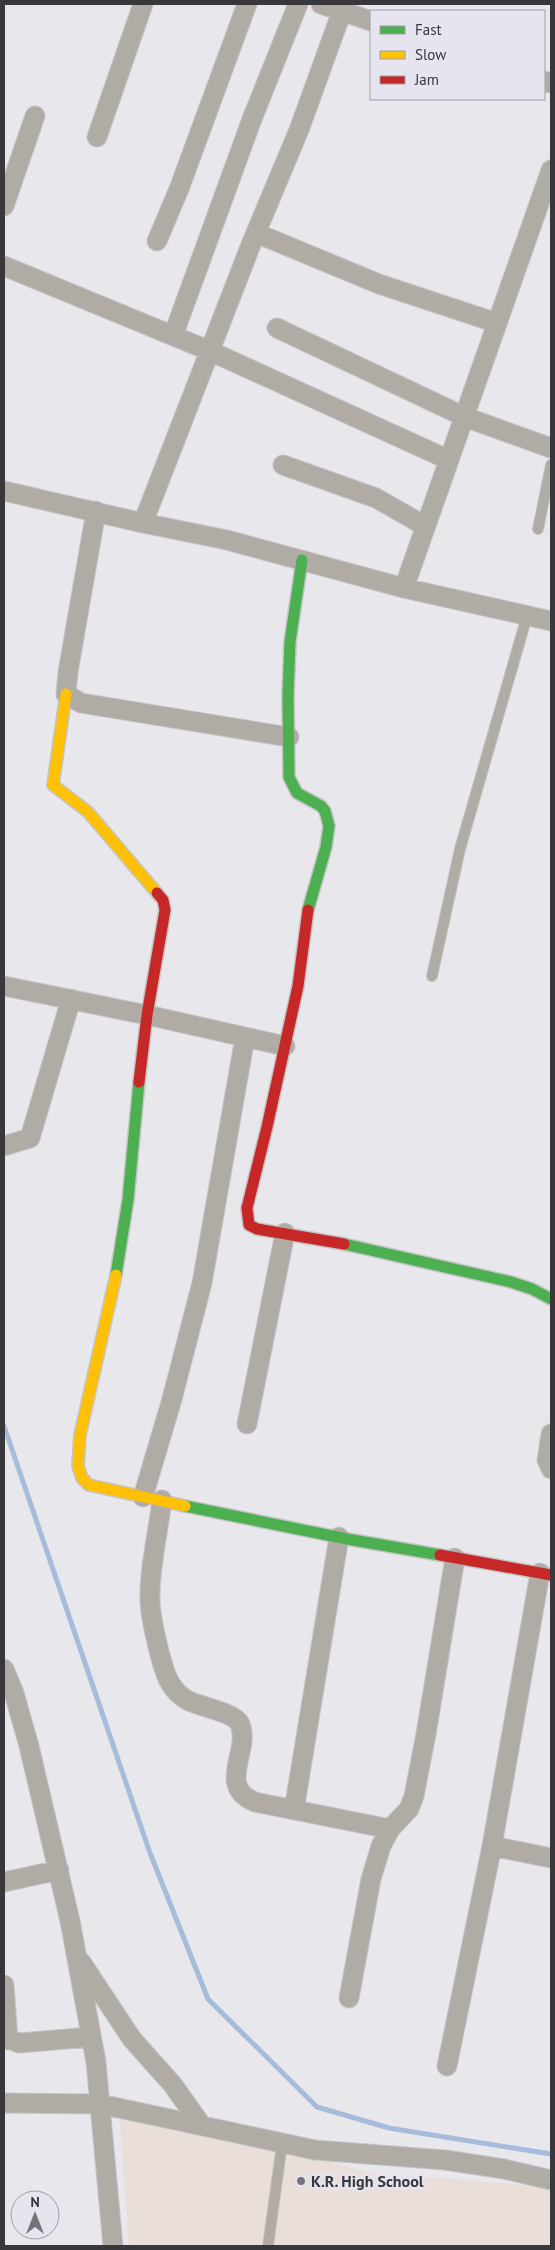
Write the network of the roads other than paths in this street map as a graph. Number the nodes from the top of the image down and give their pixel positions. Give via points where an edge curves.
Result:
1 (143, 4) edge
2 (247, 4) edge
3 (298, 4) edge
4 (321, 4) edge
5 (342, 11) junction
6 (370, 21) edge
7 (35, 116) dead end
8 (96, 137) dead end
9 (551, 170) edge
10 (4, 206) edge
11 (256, 233) junction
12 (158, 241) dead end
13 (4, 266) edge
14 (497, 323) junction
15 (277, 328) dead end
16 (173, 336) junction
17 (210, 351) junction
18 (465, 417) junction
19 (551, 448) edge
20 (449, 460) junction
21 (283, 465) dead end
22 (551, 465) edge
23 (4, 490) edge
24 (96, 511) junction
25 (143, 523) junction
26 (425, 526) junction
27 (538, 528) dead end
28 (302, 560) junction
29 (404, 588) junction
30 (526, 616) junction
31 (551, 622) edge
32 (66, 694) junction
33 (289, 737) junction
34 (432, 976) dead end
35 (4, 986) edge
36 (71, 1000) junction
37 (148, 1015) junction
38 (245, 1037) junction
39 (284, 1046) junction
40 (4, 1146) edge
41 (284, 1233) junction
42 (551, 1299) edge
43 (247, 1424) dead end
44 (551, 1434) edge
45 (551, 1469) edge
46 (143, 1497) junction
47 (162, 1500) junction
48 (339, 1537) junction
49 (455, 1558) junction
50 (546, 1574) edge
51 (4, 1669) edge
52 (11, 1709) edge
53 (294, 1810) junction
54 (390, 1829) junction
55 (492, 1846) junction
56 (551, 1858) edge
57 (59, 1870) junction
58 (4, 1882) edge
59 (77, 1957) junction
60 (4, 1985) edge
61 (349, 1998) dead end
62 (91, 2037) junction
63 (6, 2038) edge
64 (447, 2066) dead end
65 (4, 2103) edge
66 (100, 2104) junction
67 (202, 2126) junction
68 (282, 2144) junction
69 (551, 2180) edge
70 (113, 2246) edge
71 (268, 2246) edge

1 - 8 street
2 - 12 street
3 - 16 street
4 - 5 street
5 - 6 street
5 - 11 street via 299,130
7 - 10 street
9 - 14 street
11 - 14 street via 378,284
11 - 17 street
13 - 16 street
14 - 18 street
15 - 18 street
16 - 17 street
17 - 20 street
17 - 25 street
18 - 19 street
18 - 20 street
20 - 26 street
21 - 26 street via 376,498
22 - 27 lane
23 - 24 street
24 - 25 street
24 - 32 street
25 - 28 street
26 - 29 street
28 - 29 street
28 - 33 street via 290,642
29 - 30 street
30 - 31 street
30 - 34 lane via 460,849
32 - 33 street via 81,703
32 - 37 street via 53,785 88,812 163,900 165,910
33 - 39 street via 291,787 296,794 323,807 329,820 312,890 301,967
35 - 36 street
36 - 37 street
36 - 40 street via 30,1138
37 - 38 street
37 - 46 street via 118,1263 78,1455 82,1478 89,1485
38 - 39 street
38 - 46 street via 202,1283
39 - 41 street via 264,1147 247,1208 249,1225
41 - 42 street via 384,1251 510,1283
41 - 43 street
44 - 45 street via 547,1460
46 - 47 street
47 - 48 street
47 - 53 street via 150,1604 152,1624 169,1684 189,1701 239,1722 242,1732 236,1776 237,1787 244,1797
48 - 49 street
48 - 53 street
49 - 50 street
49 - 54 street via 414,1796 410,1809
50 - 55 street
51 - 52 street
52 - 57 street
53 - 54 street
54 - 61 street via 371,1879
55 - 56 street
55 - 64 street
57 - 58 street
57 - 59 street
59 - 62 street
59 - 67 street via 132,2039 173,2085
60 - 63 street
62 - 63 street via 30,2043
62 - 66 street
65 - 66 street
66 - 67 street
66 - 70 street
67 - 68 street
68 - 69 street via 315,2150 445,2160
68 - 71 lane

